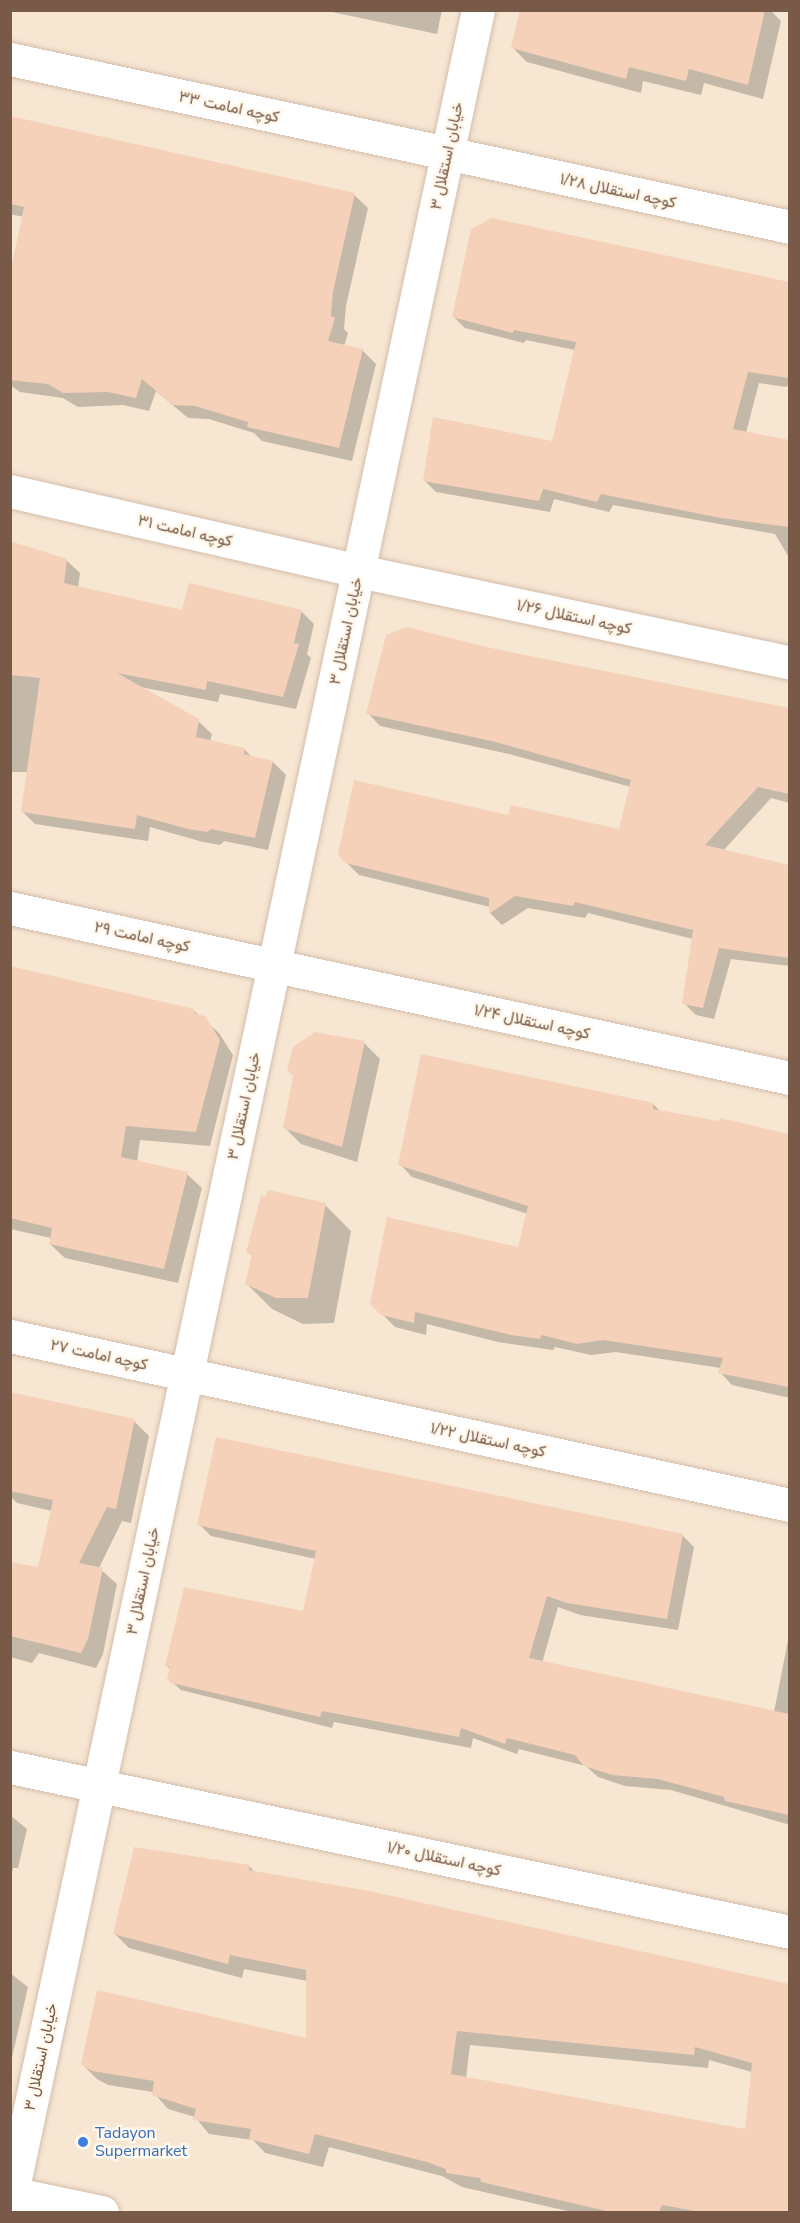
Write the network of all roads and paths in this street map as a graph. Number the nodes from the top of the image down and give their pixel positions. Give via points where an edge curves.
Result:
1 (478, 10) edge
2 (10, 60) edge
3 (447, 154) junction
4 (789, 227) edge
5 (10, 491) edge
6 (359, 571) junction
7 (789, 663) edge
8 (10, 908) edge
9 (274, 966) junction
10 (789, 1078) edge
11 (10, 1336) edge
12 (187, 1374) junction
13 (789, 1505) edge
14 (10, 1767) edge
15 (99, 1786) junction
16 (789, 1932) edge
17 (11, 2196) edge
18 (102, 2212) edge

1 - 3 street, خیابان استقلال ۳
2 - 3 street, کوچه امامت ۳۳
3 - 4 street, کوچه استقلال ۱/۲۸
3 - 6 street, خیابان استقلال ۳
5 - 6 street, کوچه امامت ۳۱
6 - 7 street, کوچه استقلال ۱/۲۶
6 - 9 street, خیابان استقلال ۳
8 - 9 street, کوچه امامت ۲۹
9 - 10 street, کوچه استقلال ۱/۲۴
9 - 12 street, خیابان استقلال ۳
11 - 12 street, کوچه امامت ۲۷
12 - 13 street, کوچه استقلال ۱/۲۲
12 - 15 street, خیابان استقلال ۳
14 - 15 street, کوچه استقلال ۱/۲۰
15 - 16 street, کوچه استقلال ۱/۲۰
15 - 17 street, خیابان استقلال ۳
17 - 18 street

